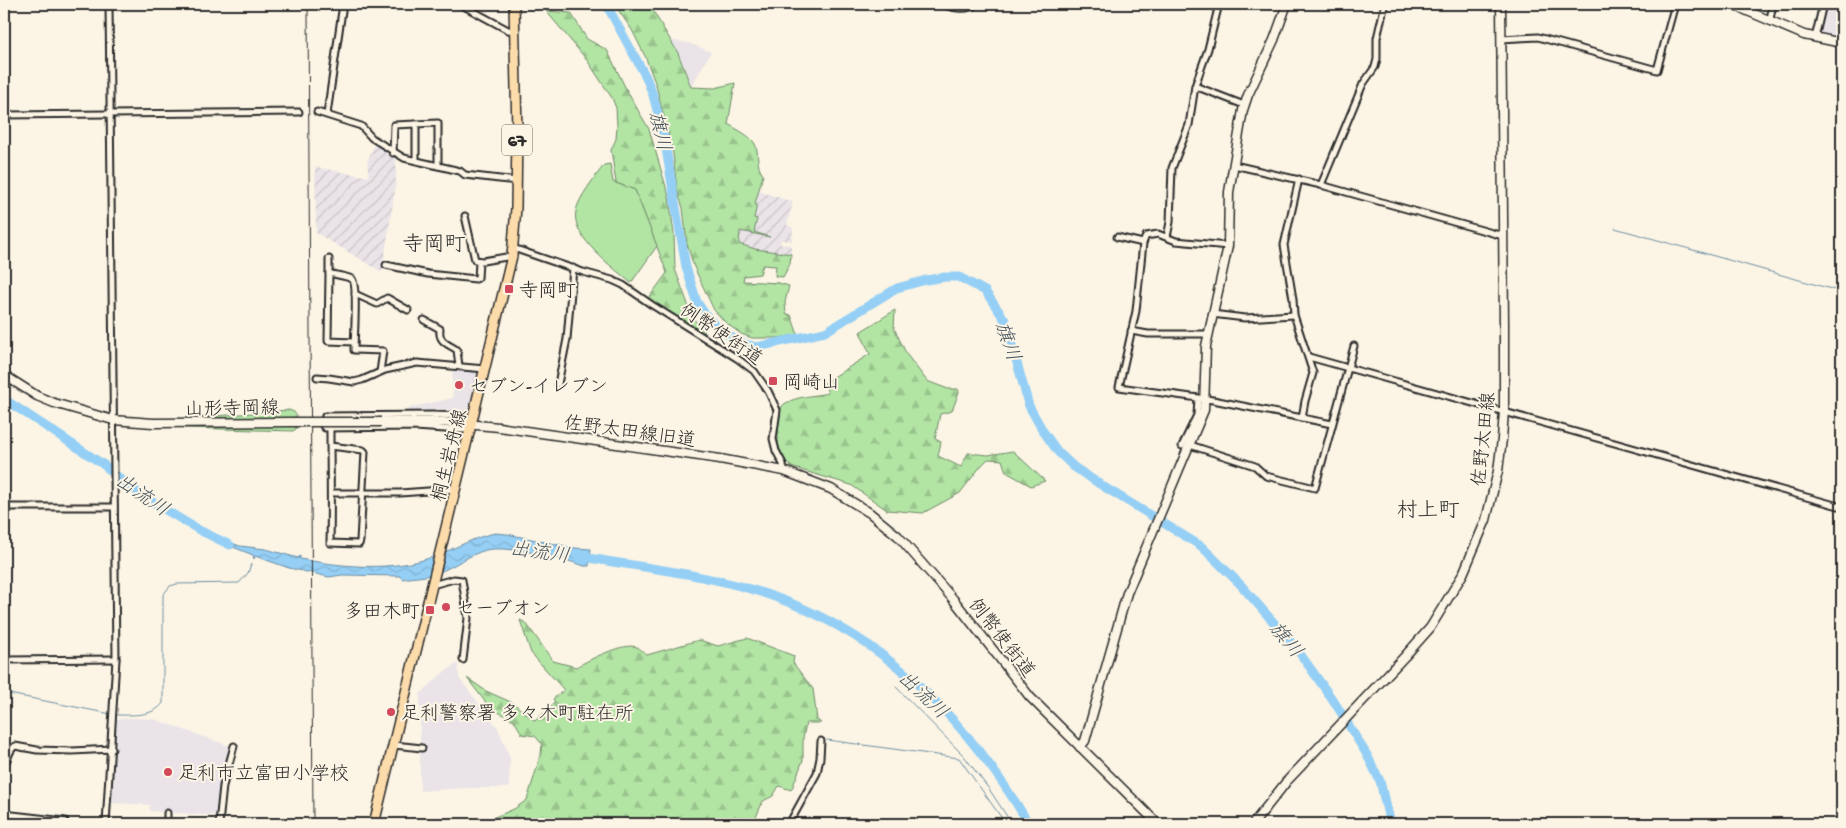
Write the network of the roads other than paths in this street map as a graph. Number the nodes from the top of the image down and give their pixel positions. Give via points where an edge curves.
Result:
1 (109, 4) edge
2 (343, 4) edge
3 (460, 4) edge
4 (514, 4) edge
5 (940, 4) edge
6 (976, 4) edge
7 (1219, 4) edge
8 (1287, 4) edge
9 (1385, 4) edge
10 (1501, 4) edge
11 (1675, 4) edge
12 (1731, 4) edge
13 (1773, 4) edge
14 (1823, 4) edge
15 (1770, 19) junction
16 (515, 31) junction
17 (1815, 38) junction
18 (1501, 39) junction
19 (1842, 43) edge
20 (1195, 86) junction
21 (1244, 105) junction
22 (300, 112) dead end
23 (317, 112) dead end
24 (110, 114) junction
25 (327, 114) junction
26 (4, 115) edge
27 (416, 124) junction
28 (393, 153) junction
29 (416, 160) junction
30 (1234, 165) junction
31 (438, 166) junction
32 (1299, 179) junction
33 (517, 181) junction
34 (1321, 184) junction
35 (465, 216) dead end
36 (1503, 236) junction
37 (1116, 237) dead end
38 (1167, 237) junction
39 (1143, 243) junction
40 (1228, 246) junction
41 (512, 252) junction
42 (329, 259) dead end
43 (479, 262) junction
44 (386, 265) dead end
45 (573, 268) junction
46 (329, 273) junction
47 (355, 294) junction
48 (408, 310) dead end
49 (1212, 314) junction
50 (1294, 315) junction
51 (424, 320) dead end
52 (1131, 331) junction
53 (1208, 334) junction
54 (354, 342) junction
55 (1354, 346) dead end
56 (1308, 357) junction
57 (459, 366) junction
58 (1348, 368) junction
59 (485, 369) junction
60 (380, 372) junction
61 (4, 375) edge
62 (317, 378) dead end
63 (558, 384) dead end
64 (1202, 399) junction
65 (1504, 412) junction
66 (1302, 418) junction
67 (113, 420) junction
68 (1332, 424) junction
69 (472, 425) junction
70 (330, 428) junction
71 (1185, 444) dead end
72 (330, 446) junction
73 (1193, 446) dead end
74 (784, 471) junction
75 (456, 489) junction
76 (331, 493) junction
77 (363, 493) junction
78 (114, 507) junction
79 (1842, 507) edge
80 (4, 508) edge
81 (432, 585) junction
82 (116, 659) junction
83 (4, 660) edge
84 (463, 660) dead end
85 (821, 741) dead end
86 (394, 745) junction
87 (234, 746) dead end
88 (1080, 747) junction
89 (422, 748) dead end
90 (112, 749) junction
91 (4, 765) edge
92 (167, 813) dead end
93 (4, 814) edge
94 (65, 824) edge
95 (106, 824) edge
96 (167, 824) edge
97 (219, 824) edge
98 (374, 824) edge
99 (789, 824) edge
100 (1158, 824) edge
101 (1253, 824) edge

1 - 24 street
2 - 25 street
3 - 16 street
4 - 16 main road, 67
5 - 6 street via 964,9
7 - 20 street
8 - 21 street
9 - 34 street via 1376,38 1375,67 1360,88
10 - 18 street, 佐野太田線
11 - 18 street via 1657,70 1538,37
12 - 15 street
13 - 15 street
14 - 17 street
15 - 17 street
16 - 33 main road, 67
17 - 19 street
18 - 36 street, 佐野太田線
20 - 21 street
20 - 38 street via 1189,124 1172,168
21 - 30 street
22 - 24 street
23 - 25 street
24 - 26 street
24 - 67 street
25 - 28 street via 361,126
27 - 28 street via 394,125
27 - 29 street
27 - 31 street via 438,123
28 - 29 street
29 - 31 street
30 - 32 street
30 - 40 street via 1229,192
31 - 33 street via 465,175
32 - 34 street
32 - 50 street via 1284,245
33 - 41 main road, 67
34 - 36 street
35 - 43 street via 474,258
36 - 65 street, 佐野太田線
37 - 39 street
38 - 39 street via 1149,234
38 - 40 street via 1176,241
39 - 52 street via 1139,293
40 - 49 street
41 - 43 street
41 - 45 street, 例幣使街道
41 - 59 main road, 桐生岩舟線 / 67
42 - 46 street
43 - 44 street via 476,279
45 - 63 street via 567,339
45 - 74 street, 例幣使街道 via 623,285 754,371 777,410 773,439
46 - 47 street via 351,279 355,283
46 - 54 street via 328,341
47 - 48 street via 377,304 387,298
47 - 54 street
49 - 50 street via 1246,318
49 - 53 street
50 - 56 street
51 - 57 street via 440,329 443,342 457,350
52 - 53 street
52 - 64 street via 1119,387
53 - 64 street
54 - 60 street via 354,350 383,351
55 - 58 street
56 - 58 street
56 - 66 street via 1313,373
57 - 59 street
57 - 60 street via 417,363
58 - 65 street
58 - 68 street
59 - 69 main road, 桐生岩舟線 / 67
60 - 62 street via 354,382
61 - 67 street, 山形寺岡線 via 37,396
64 - 66 street
64 - 71 street
64 - 88 street via 1204,410 1120,614 1085,741
65 - 79 street
65 - 101 street, 佐野太田線 via 1501,453 1486,520 1451,595 1430,628 1274,796
66 - 68 street
67 - 69 street, 山形寺岡線, bridge via 153,424 443,422
67 - 78 street
68 - 73 street via 1315,488 1266,476 1255,466
69 - 70 street via 460,430
69 - 70 street via 463,416 324,417 324,427
69 - 74 street, 佐野太田線旧道 via 720,459
69 - 75 main road, 桐生岩舟線 / 67
70 - 72 street
72 - 76 street
72 - 77 street via 364,450
74 - 88 street, 例幣使街道 via 854,502 898,536 1030,696
75 - 77 street
75 - 81 main road, 桐生岩舟線 / 67
76 - 77 street
76 - 77 street via 330,543 357,544 360,541
78 - 80 street
78 - 82 street
81 - 84 street via 462,580 468,618
81 - 86 main road, 67
82 - 83 street
82 - 90 street
85 - 99 street via 817,773
86 - 89 street
86 - 98 main road, 67
87 - 97 street via 223,786
88 - 100 street, 例幣使街道
90 - 91 street via 37,750 14,746
90 - 95 street
92 - 96 street
93 - 94 street via 65,821

